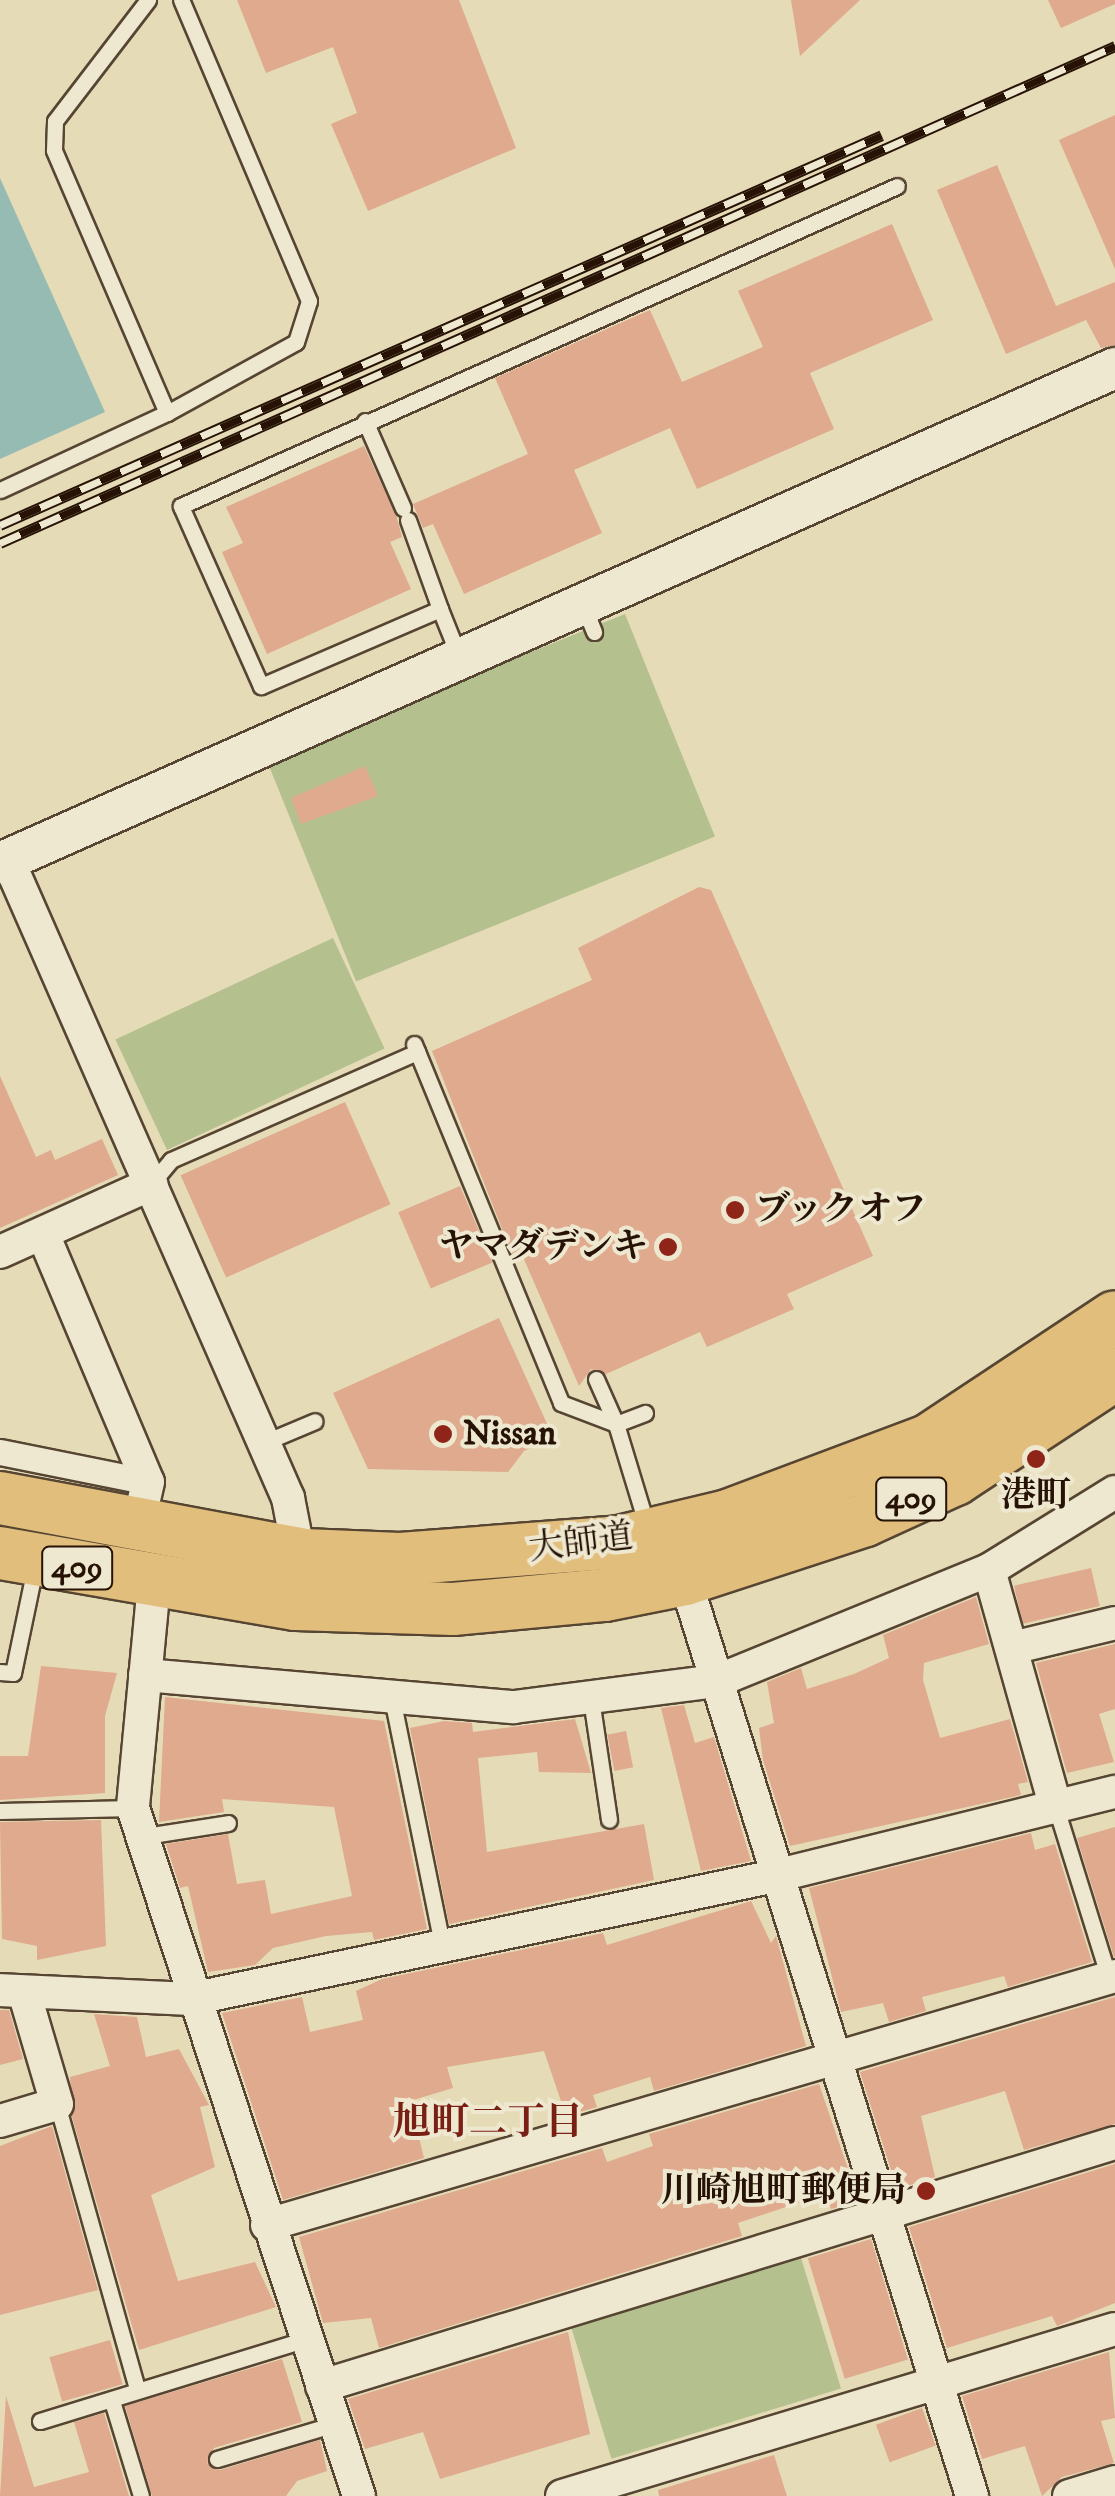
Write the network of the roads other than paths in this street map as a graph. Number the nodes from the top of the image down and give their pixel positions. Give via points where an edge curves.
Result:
1 (148, 0) edge
2 (181, 0) edge
3 (897, 186) dead end
4 (1115, 368) edge
5 (167, 412) junction
6 (365, 422) junction
7 (0, 490) edge
8 (440, 609) junction
9 (460, 659) junction
10 (3, 855) edge
11 (151, 1184) junction
12 (43, 1234) junction
13 (0, 1252) edge
14 (1115, 1317) edge
15 (1115, 1374) edge
16 (596, 1378) dead end
17 (645, 1413) dead end
18 (315, 1422) dead end
19 (616, 1424) junction
20 (263, 1443) junction
21 (0, 1452) edge
22 (1115, 1492) edge
23 (0, 1498) edge
24 (138, 1503) junction
25 (650, 1535) junction
26 (18, 1556) edge
27 (989, 1570) junction
28 (300, 1579) junction
29 (686, 1580) junction
30 (154, 1584) junction
31 (1115, 1623) edge
32 (1012, 1648) junction
33 (0, 1672) edge
34 (145, 1675) junction
35 (717, 1681) junction
36 (591, 1699) junction
37 (393, 1702) junction
38 (1115, 1792) edge
39 (1056, 1808) junction
40 (0, 1811) edge
41 (609, 1820) dead end
42 (136, 1822) junction
43 (228, 1824) dead end
44 (775, 1876) junction
45 (442, 1944) junction
46 (1112, 1977) edge
47 (12, 1991) edge
48 (191, 1999) junction
49 (832, 2059) junction
50 (57, 2104) junction
51 (0, 2121) edge
52 (1115, 2144) edge
53 (882, 2212) junction
54 (267, 2225) junction
55 (1115, 2329) edge
56 (306, 2339) junction
57 (936, 2384) junction
58 (322, 2386) junction
59 (137, 2389) junction
60 (112, 2401) junction
61 (40, 2421) dead end
62 (335, 2424) junction
63 (217, 2459) dead end
64 (1115, 2482) edge
65 (141, 2496) edge
66 (359, 2496) edge
67 (562, 2496) edge
68 (972, 2496) edge
69 (1069, 2496) edge

1 - 5 lane via 55,121 54,150
2 - 5 lane via 309,301 296,342
3 - 6 lane
4 - 9 street via 588,618
5 - 7 lane
6 - 8 lane
6 - 8 lane via 181,506 261,686
8 - 9 lane
9 - 10 street
10 - 11 street
11 - 12 street
11 - 19 lane via 170,1160 416,1048 561,1403
11 - 20 street
12 - 13 street
12 - 24 street via 148,1482
14 - 25 highway, 大師道 / 409 via 928,1441 728,1516
15 - 29 highway, 大師道 / 409 via 955,1479
16 - 19 lane
17 - 19 lane
18 - 20 lane
19 - 25 lane
20 - 28 street
21 - 24 street
22 - 27 street
23 - 24 highway, 大師道 / 409
24 - 28 highway, 大師道 / 409
25 - 28 highway, 大師道 / 409
26 - 30 highway, 大師道 / 409
26 - 33 lane via 14,1673
27 - 32 street
27 - 35 street
28 - 29 highway, 大師道 / 409 via 518,1606
28 - 30 highway, 大師道 / 409
29 - 35 street
30 - 34 street
31 - 32 street
32 - 39 street
34 - 37 street
34 - 42 street
35 - 36 street
35 - 44 street
36 - 37 street via 514,1708
36 - 41 lane
37 - 45 lane
38 - 39 street
39 - 44 street
39 - 46 lane
40 - 42 lane
42 - 43 lane
42 - 48 street
44 - 45 street
44 - 49 street
45 - 48 street
46 - 49 street
47 - 48 street
47 - 50 street
48 - 54 street
49 - 53 street
49 - 54 street
50 - 51 street
50 - 59 lane
52 - 53 street
53 - 57 street
53 - 58 street
54 - 56 street
55 - 57 street
56 - 58 street
56 - 59 lane
57 - 67 street
57 - 68 street
58 - 62 street
59 - 60 lane
60 - 61 lane
60 - 65 lane
62 - 63 lane
62 - 66 street
64 - 69 street

